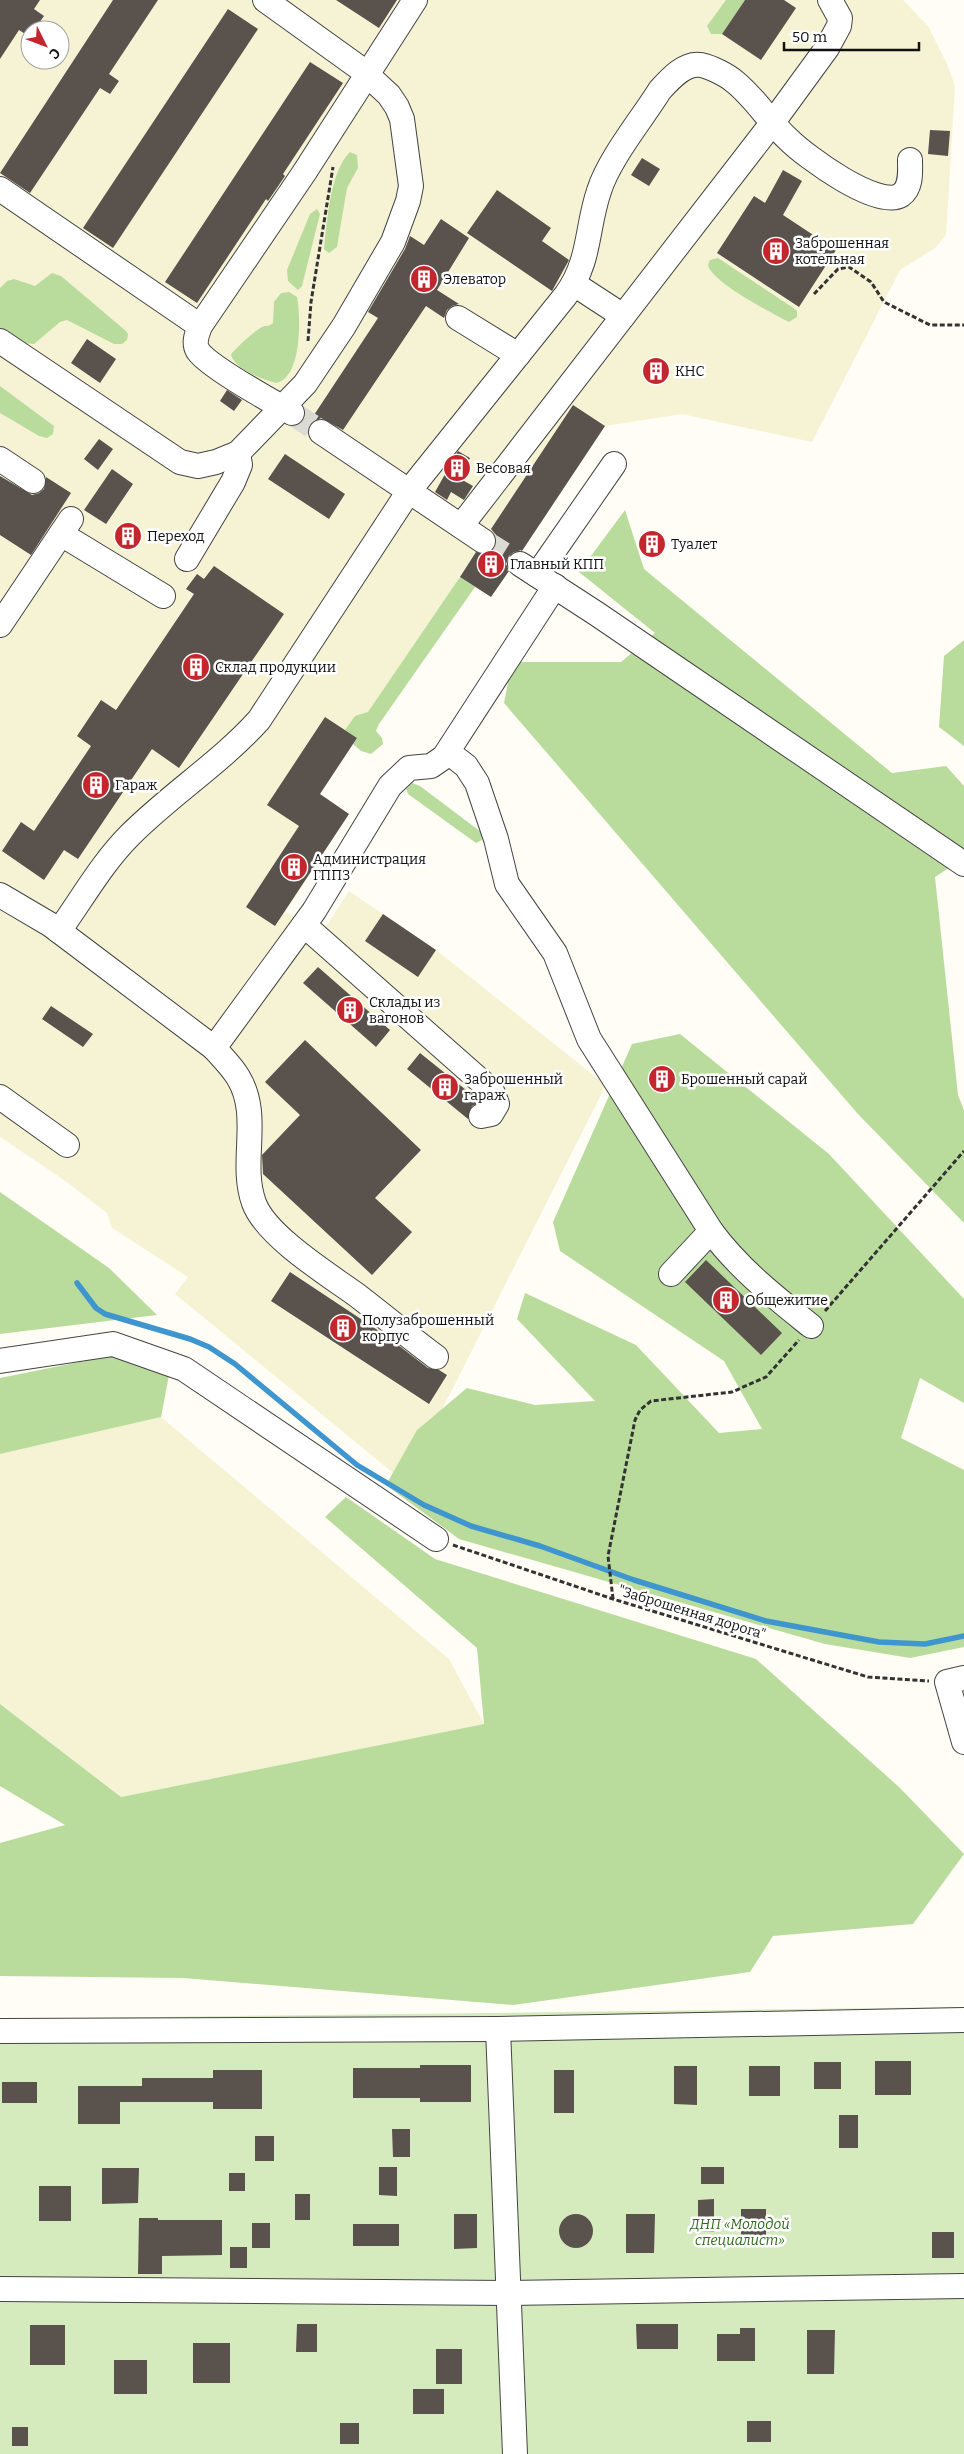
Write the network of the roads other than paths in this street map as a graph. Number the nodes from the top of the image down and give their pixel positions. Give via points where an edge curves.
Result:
1 (265, 0) edge
2 (415, 0) edge
3 (830, 0) edge
4 (367, 73) junction
5 (773, 122) junction
6 (910, 160) dead end
7 (0, 189) edge
8 (574, 284) junction
9 (623, 316) junction
10 (458, 318) dead end
11 (200, 326) junction
12 (0, 341) edge
13 (518, 356) junction
14 (287, 410) junction
15 (321, 432) tunnel mouth
16 (238, 453) junction
17 (0, 459) edge
18 (614, 464) dead end
19 (33, 481) dead end
20 (409, 491) junction
21 (461, 526) junction
22 (483, 541) tunnel mouth
23 (187, 559) dead end
24 (537, 575) junction
25 (162, 596) dead end
26 (0, 625) edge
27 (448, 752) junction
28 (964, 864) edge
29 (0, 895) edge
30 (304, 925) junction
31 (59, 931) junction
32 (214, 1048) junction
33 (0, 1097) edge
34 (481, 1116) dead end
35 (68, 1145) dead end
36 (711, 1232) junction
37 (671, 1274) dead end
38 (811, 1326) dead end
39 (436, 1357) dead end
40 (0, 1361) edge
41 (436, 1539) road end
42 (955, 1680) edge
43 (964, 1742) edge
44 (964, 2020) edge
45 (498, 2029) junction
46 (0, 2031) edge
47 (964, 2286) edge
48 (0, 2289) edge
49 (509, 2292) junction
50 (515, 2454) edge

1 - 4 street
2 - 4 street
3 - 5 street via 840,18 835,35
4 - 11 street via 304,173
4 - 14 street via 389,95 402,119 411,186 408,201 392,242 344,326
5 - 6 street via 789,141 816,163 885,197 901,195 907,188
5 - 8 street via 733,80 706,66 688,66 670,78 605,177 595,206 583,267
5 - 9 street
7 - 11 street
8 - 9 street
8 - 13 street
9 - 21 street
10 - 13 street
11 - 14 street via 195,339 197,351 213,365
12 - 16 street via 180,462 198,466
13 - 20 street
14 - 16 street
15 - 20 street
16 - 23 street via 240,465 233,482
17 - 19 street
18 - 24 street
20 - 21 street
20 - 31 street via 259,720 234,746 130,835 102,868
21 - 22 street
24 - 27 street
24 - 28 street
25 - 26 street via 66,527
27 - 30 street via 431,766 409,768 390,786
27 - 36 street via 466,766 477,783 496,839 506,884 555,953 589,1039
29 - 31 street
30 - 32 street
30 - 34 street via 492,1091 497,1104 491,1114
31 - 32 street
32 - 39 street via 238,1076 248,1103 251,1120 249,1187 254,1205 264,1220 301,1255
33 - 35 street
36 - 37 street
36 - 38 street via 728,1255 756,1282
40 - 41 street via 113,1344 184,1368
42 - 43 street
44 - 45 street
45 - 46 street
45 - 49 street
47 - 49 street
48 - 49 street
49 - 50 street

